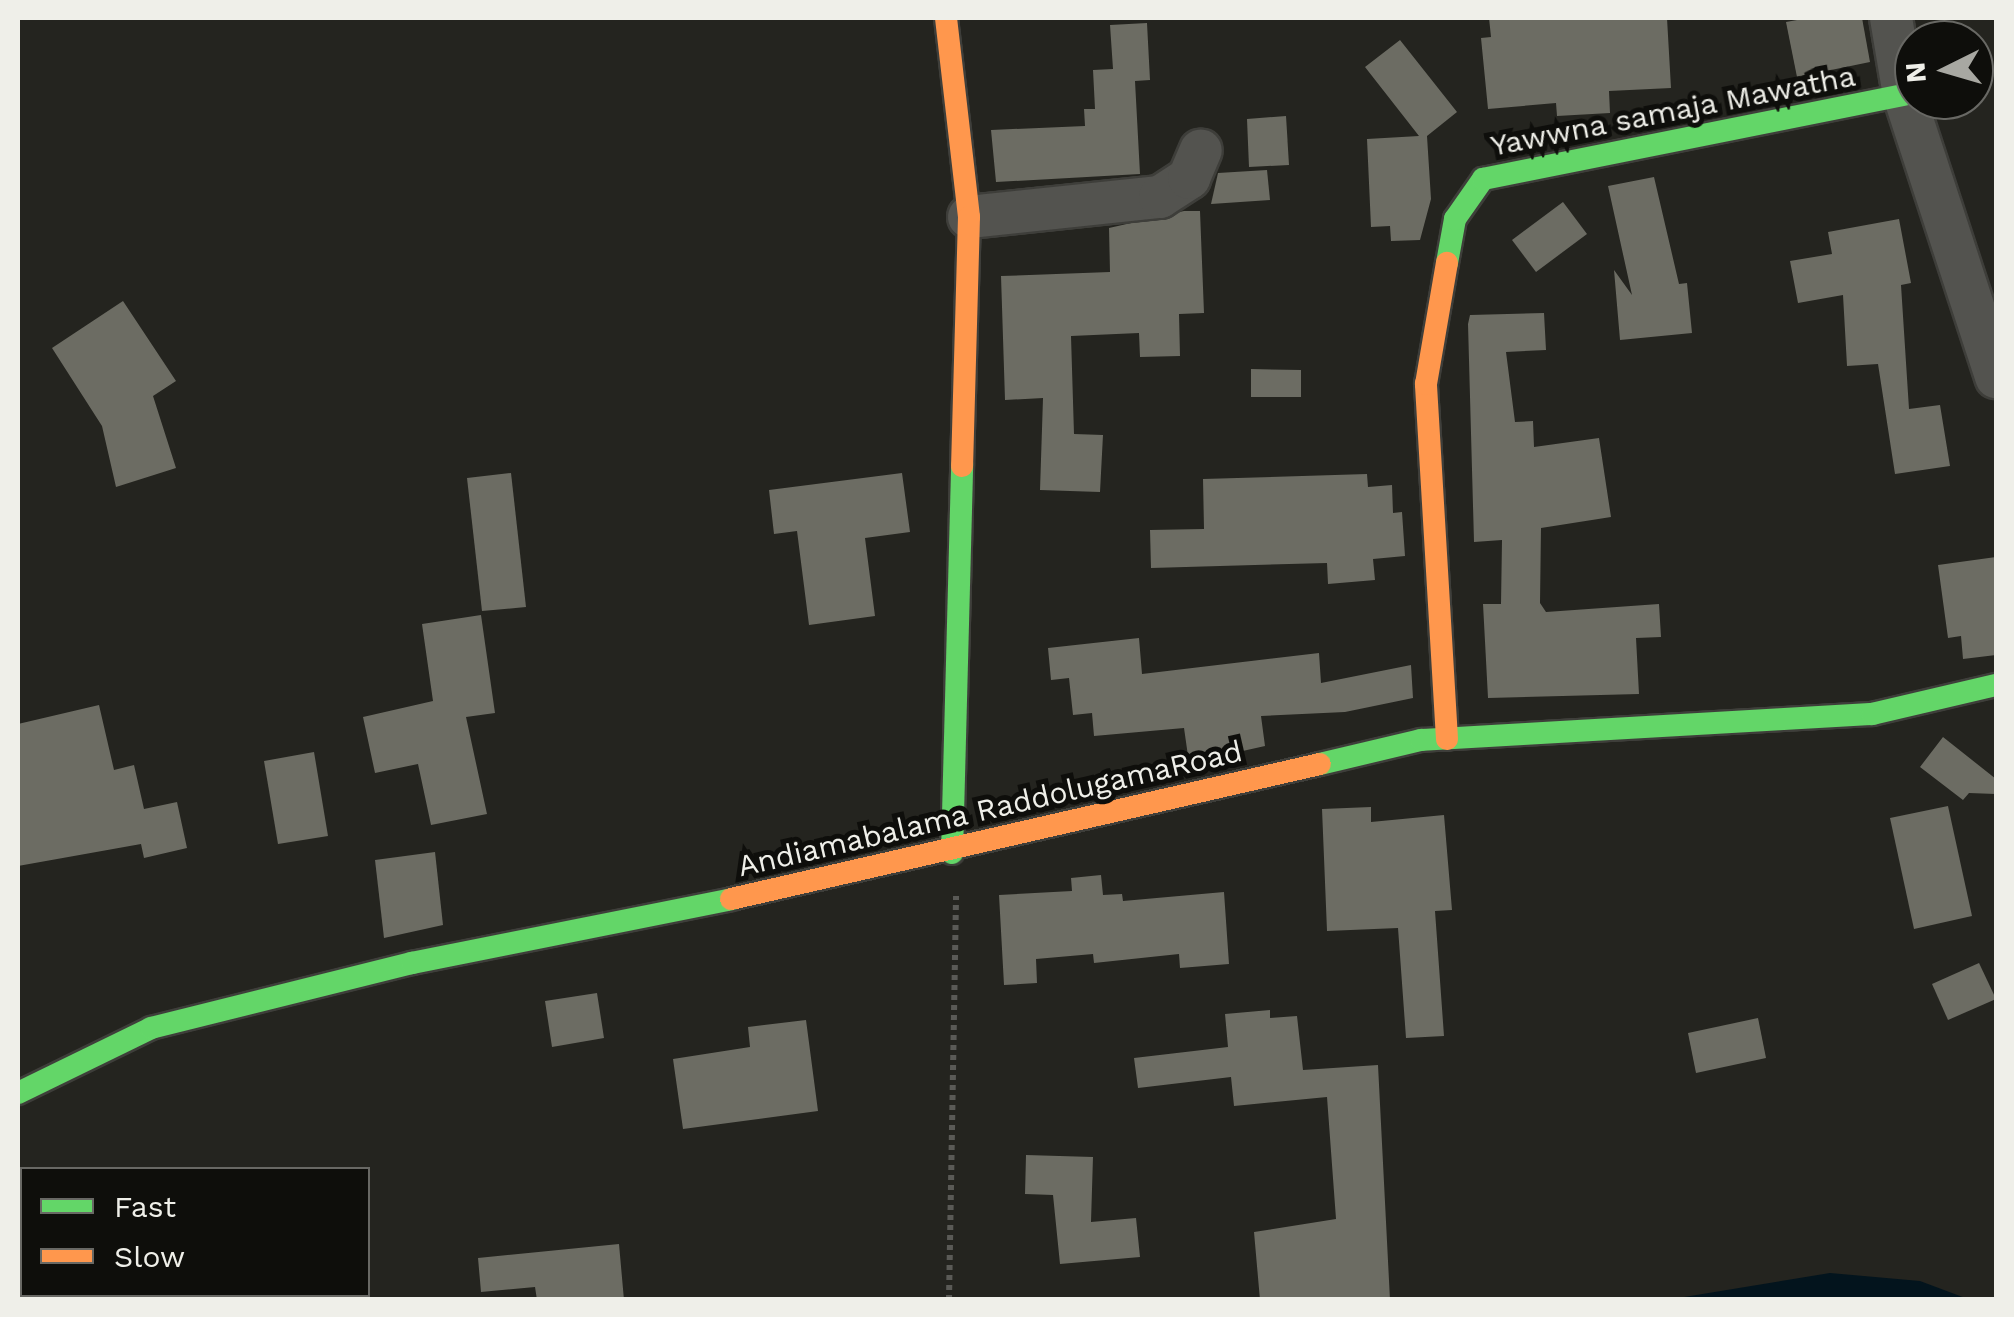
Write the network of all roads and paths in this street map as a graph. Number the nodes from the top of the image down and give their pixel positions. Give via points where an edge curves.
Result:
1 (946, 18) edge
2 (1894, 97) edge
3 (1912, 120) edge
4 (1201, 150) dead end
5 (969, 216) junction
6 (1996, 377) edge
7 (1996, 685) edge
8 (1447, 738) junction
9 (952, 853) junction
10 (18, 1094) edge
11 (950, 1300) edge

1 - 5 street
2 - 8 street, Yawwna samaja Mawatha via 1483,179 1455,219 1426,384
3 - 6 street
4 - 5 street via 1188,178 1160,197
5 - 9 street
7 - 8 street, Andiamabalama RaddolugamaRoad via 1872,714
8 - 9 street, Andiamabalama RaddolugamaRoad
9 - 10 street, Andiamabalama RaddolugamaRoad via 412,963 152,1028
9 - 11 path via 961,954

